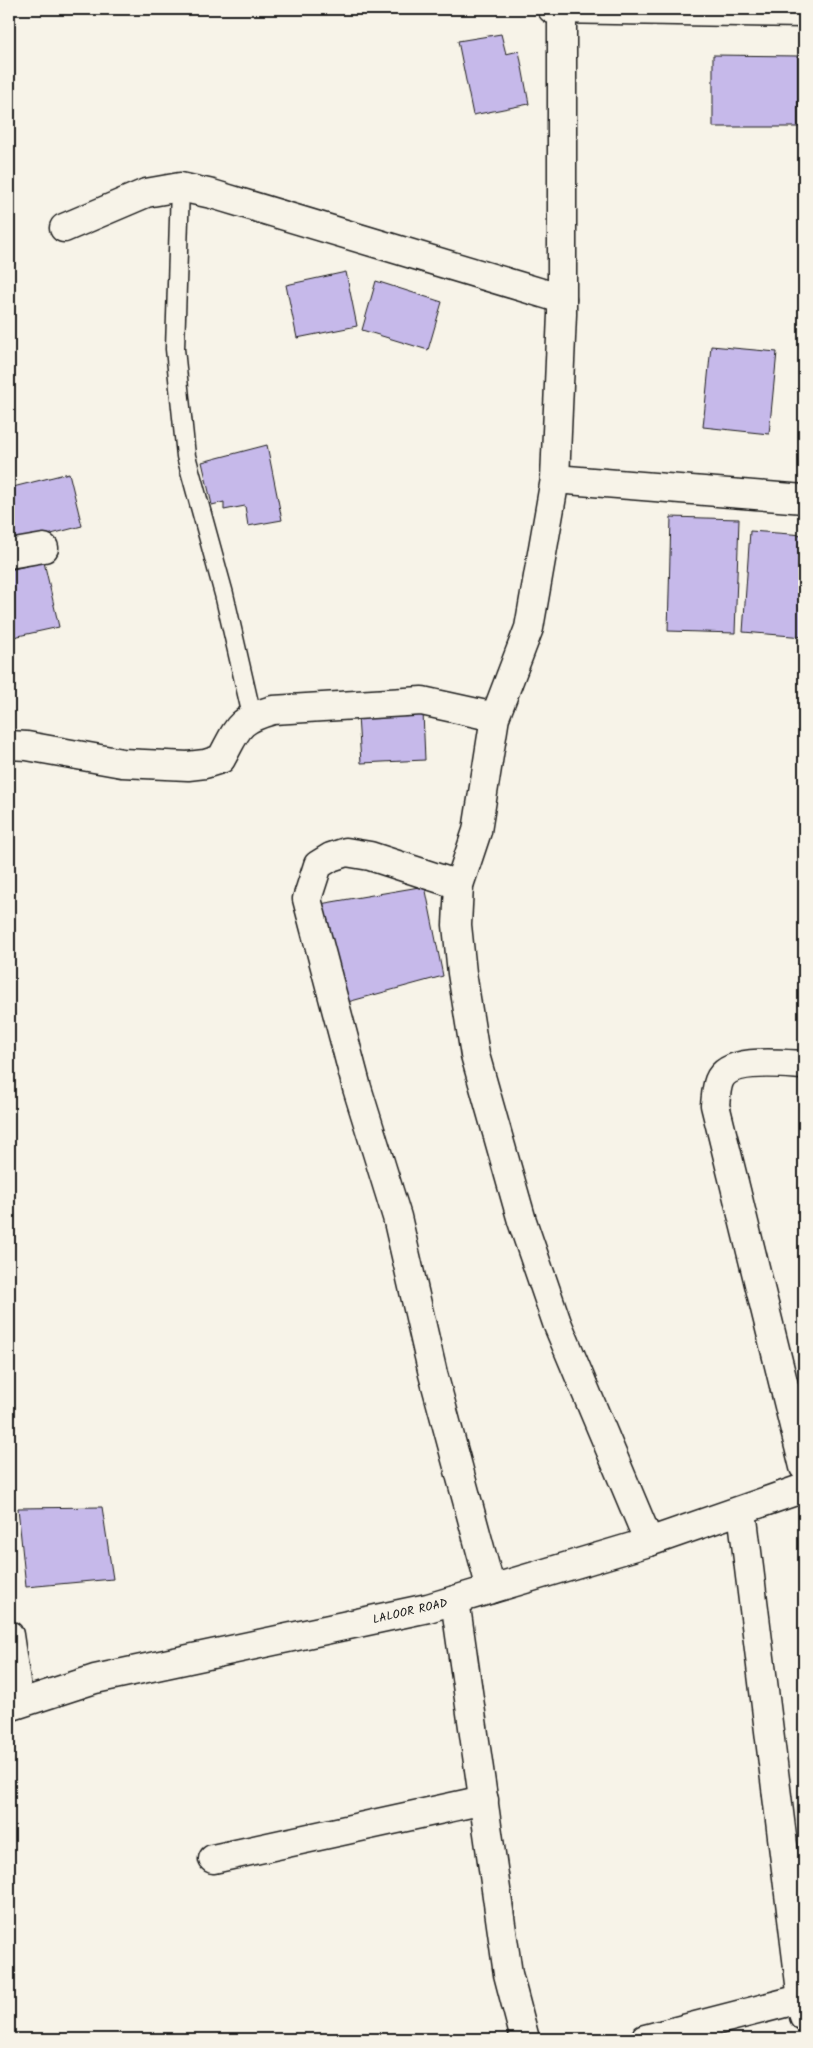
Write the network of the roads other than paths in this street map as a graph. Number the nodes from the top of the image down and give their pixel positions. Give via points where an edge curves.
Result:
1 (557, 9) edge
2 (617, 10) edge
3 (804, 13) edge
4 (180, 187) junction
5 (64, 228) dead end
6 (562, 299) junction
7 (555, 479) junction
8 (804, 499) edge
9 (44, 548) dead end
10 (9, 554) edge
11 (252, 716) junction
12 (495, 717) junction
13 (9, 745) edge
14 (459, 884) junction
15 (804, 1065) edge
16 (804, 1467) edge
17 (804, 1488) edge
18 (742, 1511) junction
19 (649, 1542) junction
20 (491, 1589) junction
21 (455, 1600) junction
22 (9, 1635) edge
23 (14, 1705) edge
24 (484, 1800) junction
25 (213, 1859) dead end
26 (803, 2004) edge
27 (525, 2039) edge
28 (645, 2039) edge

1 - 2 street
1 - 6 street
2 - 3 street
4 - 5 street via 146,193
4 - 6 street
4 - 11 lane via 175,349 186,456 224,594
6 - 7 street
7 - 8 street
7 - 12 street via 529,628
9 - 10 street
11 - 12 street via 272,710 422,701
11 - 13 street via 239,726 220,759 205,764 122,764
12 - 14 street via 477,831
14 - 19 street via 457,925 476,1055 522,1221 557,1324
14 - 20 street via 370,856 346,852 318,865 307,899 357,1088 397,1217 433,1374
15 - 16 street via 733,1067 719,1080 715,1105
17 - 18 street, LALOOR ROAD
18 - 19 street, LALOOR ROAD
18 - 26 street
19 - 20 street, LALOOR ROAD
20 - 21 street, LALOOR ROAD
21 - 23 street, LALOOR ROAD via 95,1680
21 - 24 street
22 - 23 street
24 - 25 street
24 - 27 street via 508,1974
26 - 28 street

